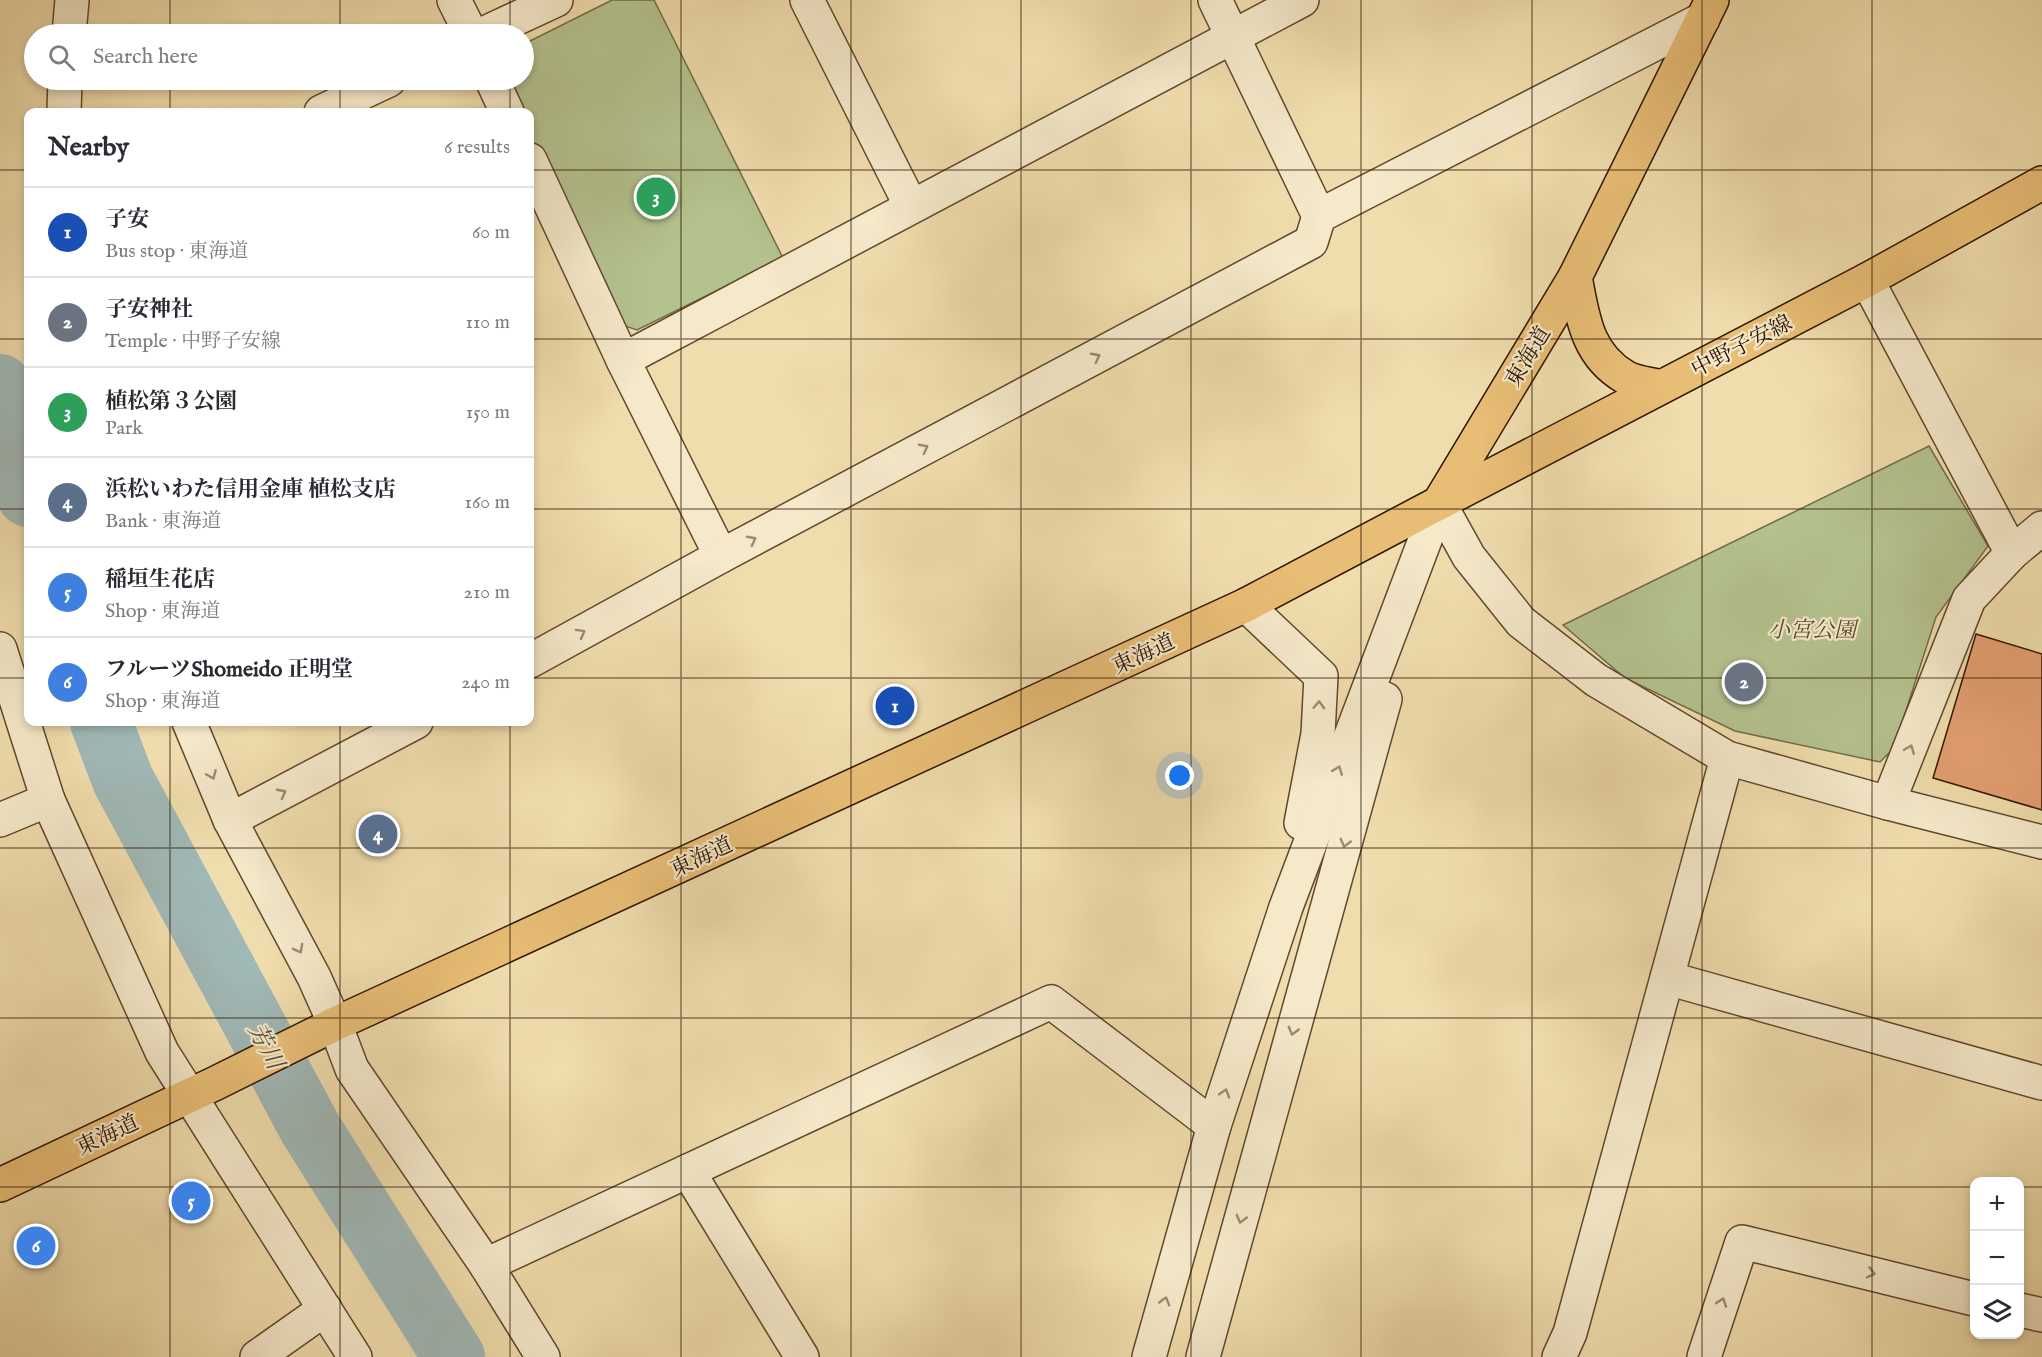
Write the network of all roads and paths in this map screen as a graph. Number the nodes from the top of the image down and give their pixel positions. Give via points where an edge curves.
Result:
1 (72, 0) edge
2 (454, 0) edge
3 (556, 0) edge
4 (807, 0) edge
5 (1215, 0) edge
6 (1302, 0) edge
7 (1707, 9) edge
8 (70, 24) edge
9 (466, 24) edge
10 (504, 24) edge
11 (1232, 37) junction
12 (65, 90) edge
13 (368, 90) edge
14 (497, 90) edge
15 (64, 108) edge
16 (330, 108) edge
17 (505, 108) edge
18 (534, 169) edge
19 (2042, 183) edge
20 (911, 206) junction
21 (1319, 216) junction
22 (1575, 277) junction
23 (1868, 280) junction
24 (623, 360) junction
25 (1661, 387) junction
26 (1439, 503) junction
27 (2042, 528) edge
28 (2012, 553) junction
29 (721, 556) junction
30 (1246, 605) junction
31 (0, 649) edge
32 (534, 659) edge
33 (24, 724) edge
34 (24, 726) edge
35 (191, 726) edge
36 (408, 726) edge
37 (1727, 758) junction
38 (48, 800) junction
39 (1888, 803) junction
40 (0, 820) edge
41 (230, 820) junction
42 (2042, 842) edge
43 (1286, 908) junction
44 (1667, 978) junction
45 (328, 1028) junction
46 (2042, 1083) edge
47 (202, 1089) junction
48 (1214, 1126) junction
49 (688, 1171) junction
50 (0, 1185) edge
51 (486, 1265) junction
52 (1970, 1298) edge
53 (325, 1309) junction
54 (2024, 1311) edge
55 (2042, 1315) edge
56 (256, 1357) edge
57 (355, 1357) edge
58 (543, 1357) edge
59 (802, 1357) edge
60 (1149, 1357) edge
61 (1203, 1357) edge
62 (1559, 1357) edge
63 (1704, 1357) edge

1 - 8 street
2 - 9 street
3 - 10 street
4 - 20 street
5 - 11 street
6 - 11 street
7 - 21 street
7 - 22 main road, 東海道
11 - 20 street
11 - 21 street
12 - 15 street
13 - 16 street
14 - 17 street
18 - 24 street
19 - 23 main road, 中野子安線
20 - 24 street
29 -> 21 street via 1311,242
22 - 25 main road via 1587,333 1602,357 1626,378
22 - 26 main road, 東海道
23 - 25 main road, 中野子安線
23 - 28 street
24 - 29 street
25 - 26 main road, 中野子安線
26 - 30 main road, 東海道
26 - 37 street via 1469,557 1521,622 1596,680
43 -> 26 street
26 -> 61 street
27 - 28 street
39 -> 28 street via 1969,599
32 -> 29 street
43 -> 30 street via 1318,734 1321,676
30 - 45 main road, 東海道
31 - 33 street
34 - 38 street
35 -> 41 street
41 -> 36 street
37 - 39 street
37 - 44 street
38 - 40 street
38 - 47 street via 162,1052
39 - 42 street
41 -> 45 street via 314,977
48 -> 43 street
44 - 46 street
44 - 62 street via 1569,1333
45 - 47 main road, 東海道
45 - 51 street
47 - 50 main road, 東海道
47 - 53 street via 220,1147
48 - 49 street via 1051,1002
60 -> 48 street
49 - 51 street
49 - 59 street
51 - 58 street
63 -> 52 street via 1743,1242
53 - 56 street
53 - 57 street
54 - 55 street

